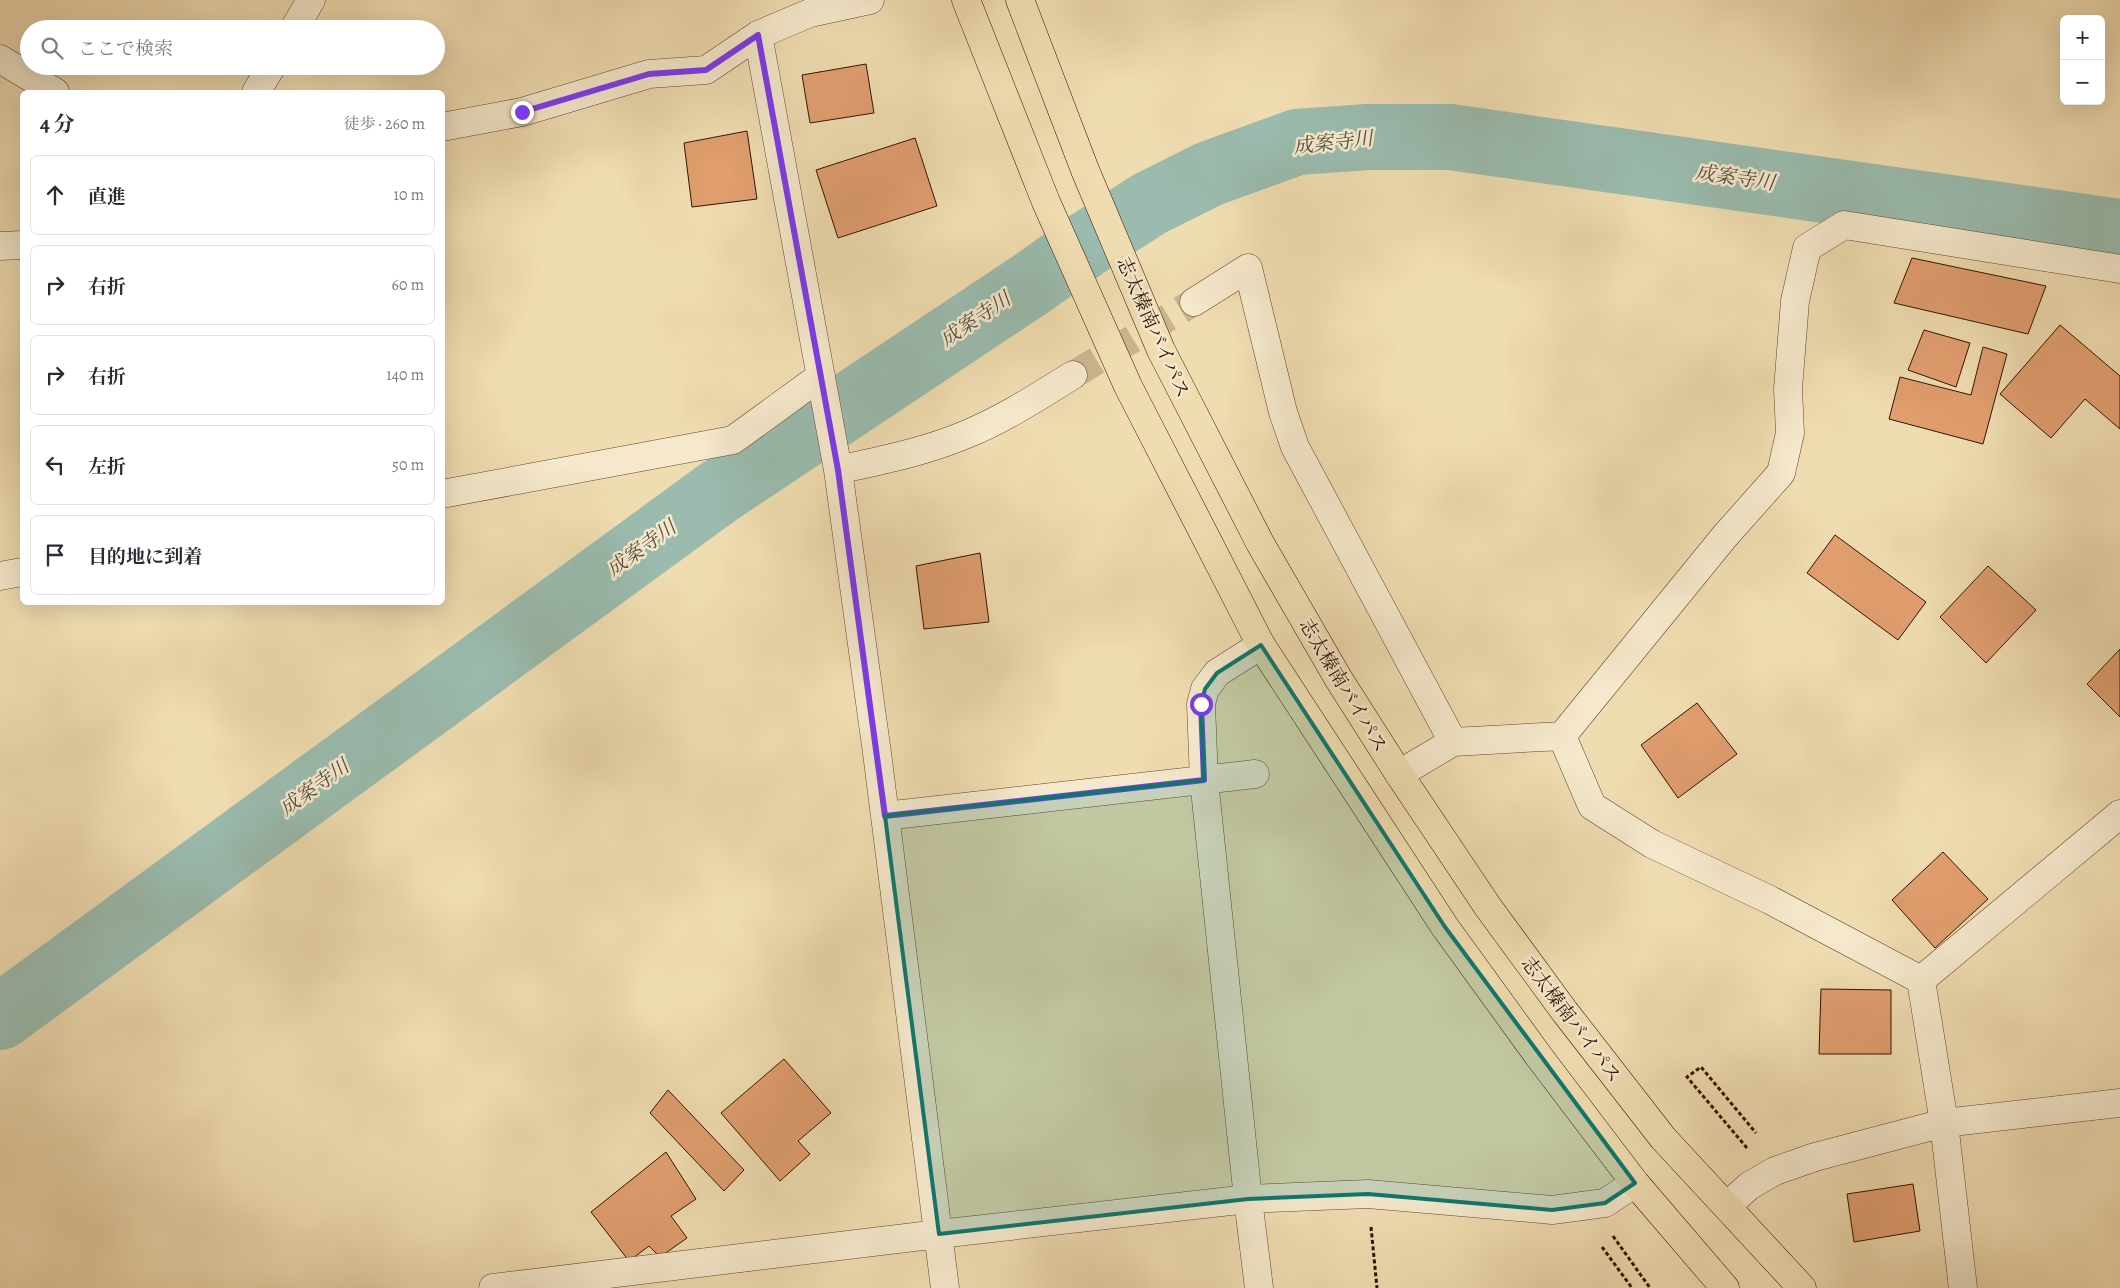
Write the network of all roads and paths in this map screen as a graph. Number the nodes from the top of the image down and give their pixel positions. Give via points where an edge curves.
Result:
1 (311, 0) edge
2 (870, 0) edge
3 (966, 0) edge
4 (1020, 0) edge
5 (299, 20) edge
6 (758, 35) junction
7 (0, 59) edge
8 (20, 71) edge
9 (27, 75) edge
10 (266, 75) edge
11 (52, 90) edge
12 (257, 90) edge
13 (445, 126) edge
14 (20, 244) edge
15 (0, 246) edge
16 (2120, 269) edge
17 (1194, 302) tunnel mouth
18 (1073, 375) tunnel mouth
19 (821, 376) junction
20 (838, 470) junction
21 (445, 493) edge
22 (20, 572) edge
23 (0, 576) edge
24 (1261, 645) junction
25 (1562, 736) junction
26 (1453, 742) junction
27 (1255, 774) dead end
28 (1399, 774) junction
29 (1204, 780) junction
30 (2120, 814) edge
31 (885, 816) junction
32 (1921, 980) junction
33 (2120, 1103) edge
34 (1944, 1123) junction
35 (1756, 1133) dead end
36 (1748, 1148) dead end
37 (1634, 1183) junction
38 (1368, 1194) junction
39 (1248, 1199) junction
40 (1727, 1206) junction
41 (939, 1234) junction
42 (1613, 1236) dead end
43 (1602, 1247) dead end
44 (493, 1288) edge
45 (945, 1288) edge
46 (1259, 1288) edge
47 (1377, 1288) edge
48 (1632, 1288) edge
49 (1650, 1288) edge
50 (1726, 1288) edge
51 (1802, 1288) edge
52 (1963, 1288) edge

1 - 5 street
2 - 6 street via 810,13
3 - 24 highway via 1092,308 1128,386
4 - 28 highway, 志太榛南バイパス via 1085,170 1162,350 1260,543 1338,678
6 - 13 street via 706,70 649,74 522,112
6 - 19 street
7 - 8 street
9 - 11 street
10 - 12 street
14 - 15 street
16 - 25 street via 1844,225 1807,248 1796,301 1788,388 1790,433 1781,473 1725,536
17 - 26 street via 1248,268 1283,412 1295,447
18 - 20 street via 1013,412 967,434 909,454
19 - 20 street
19 - 21 street via 733,440
20 - 31 street
22 - 23 street
24 - 29 street via 1217,672 1205,689 1201,704
24 - 37 highway via 1445,926
25 - 26 street
25 - 32 street via 1592,806 1652,844 1770,900
26 - 28 street
27 - 29 street
28 - 40 highway, 志太榛南バイパス via 1488,907 1565,1012 1663,1138
29 - 31 street
29 - 39 street
30 - 32 street
31 - 41 street
32 - 34 street
33 - 34 street
34 - 40 street via 1815,1157 1775,1171 1749,1186
34 - 52 street
35 - 36 path via 1701,1067 1687,1077
37 - 38 street via 1605,1203 1552,1210
37 - 50 highway
38 - 39 street
38 - 47 path
39 - 41 street
39 - 46 street
40 - 51 highway, 志太榛南バイパス
41 - 44 street
41 - 45 street
42 - 49 path
43 - 48 path

